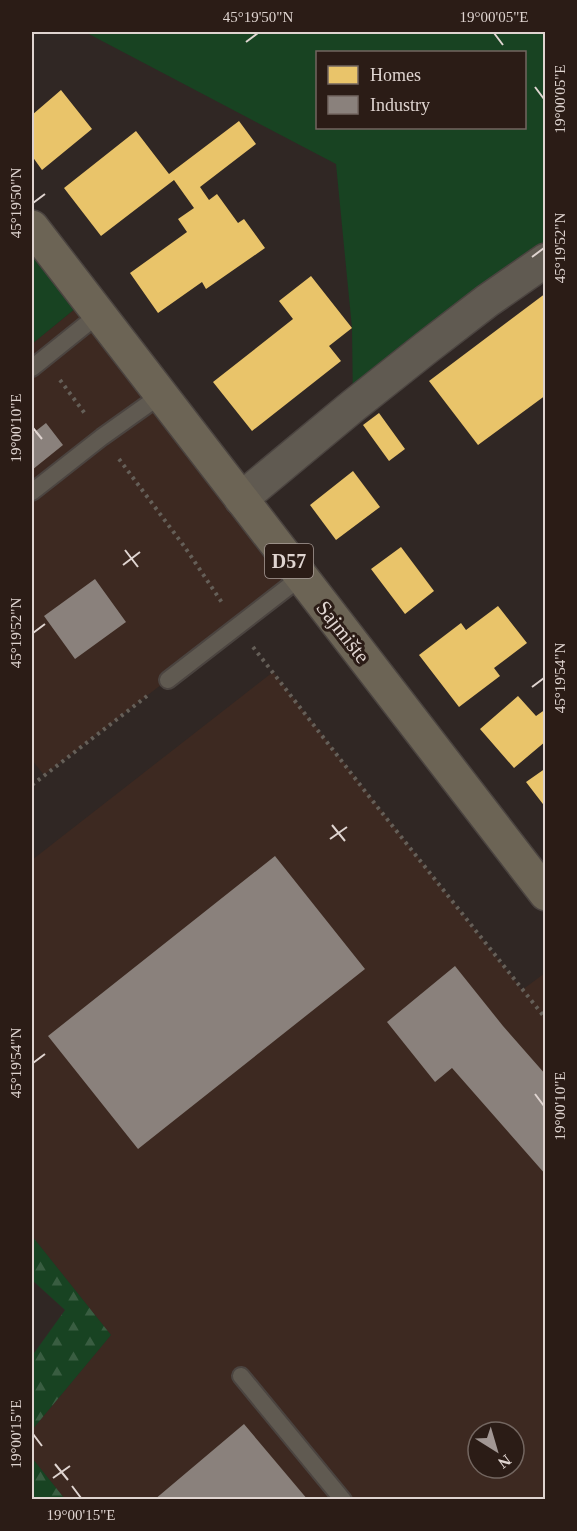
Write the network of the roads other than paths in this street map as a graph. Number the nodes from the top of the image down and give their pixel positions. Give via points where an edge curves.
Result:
1 (32, 227) edge
2 (546, 260) edge
3 (99, 314) junction
4 (37, 363) edge
5 (161, 395) junction
6 (32, 492) edge
7 (241, 499) junction
8 (301, 577) junction
9 (168, 680) road end
10 (546, 894) edge
11 (241, 1376) dead end
12 (344, 1500) edge

1 - 3 main road, Sajmište / D57
2 - 7 street via 352,406
3 - 4 lane
3 - 5 main road, Sajmište / D57
5 - 6 lane
5 - 7 main road, Sajmište / D57
7 - 8 main road, Sajmište / D57
8 - 9 lane
8 - 10 main road, Sajmište / D57
11 - 12 lane

